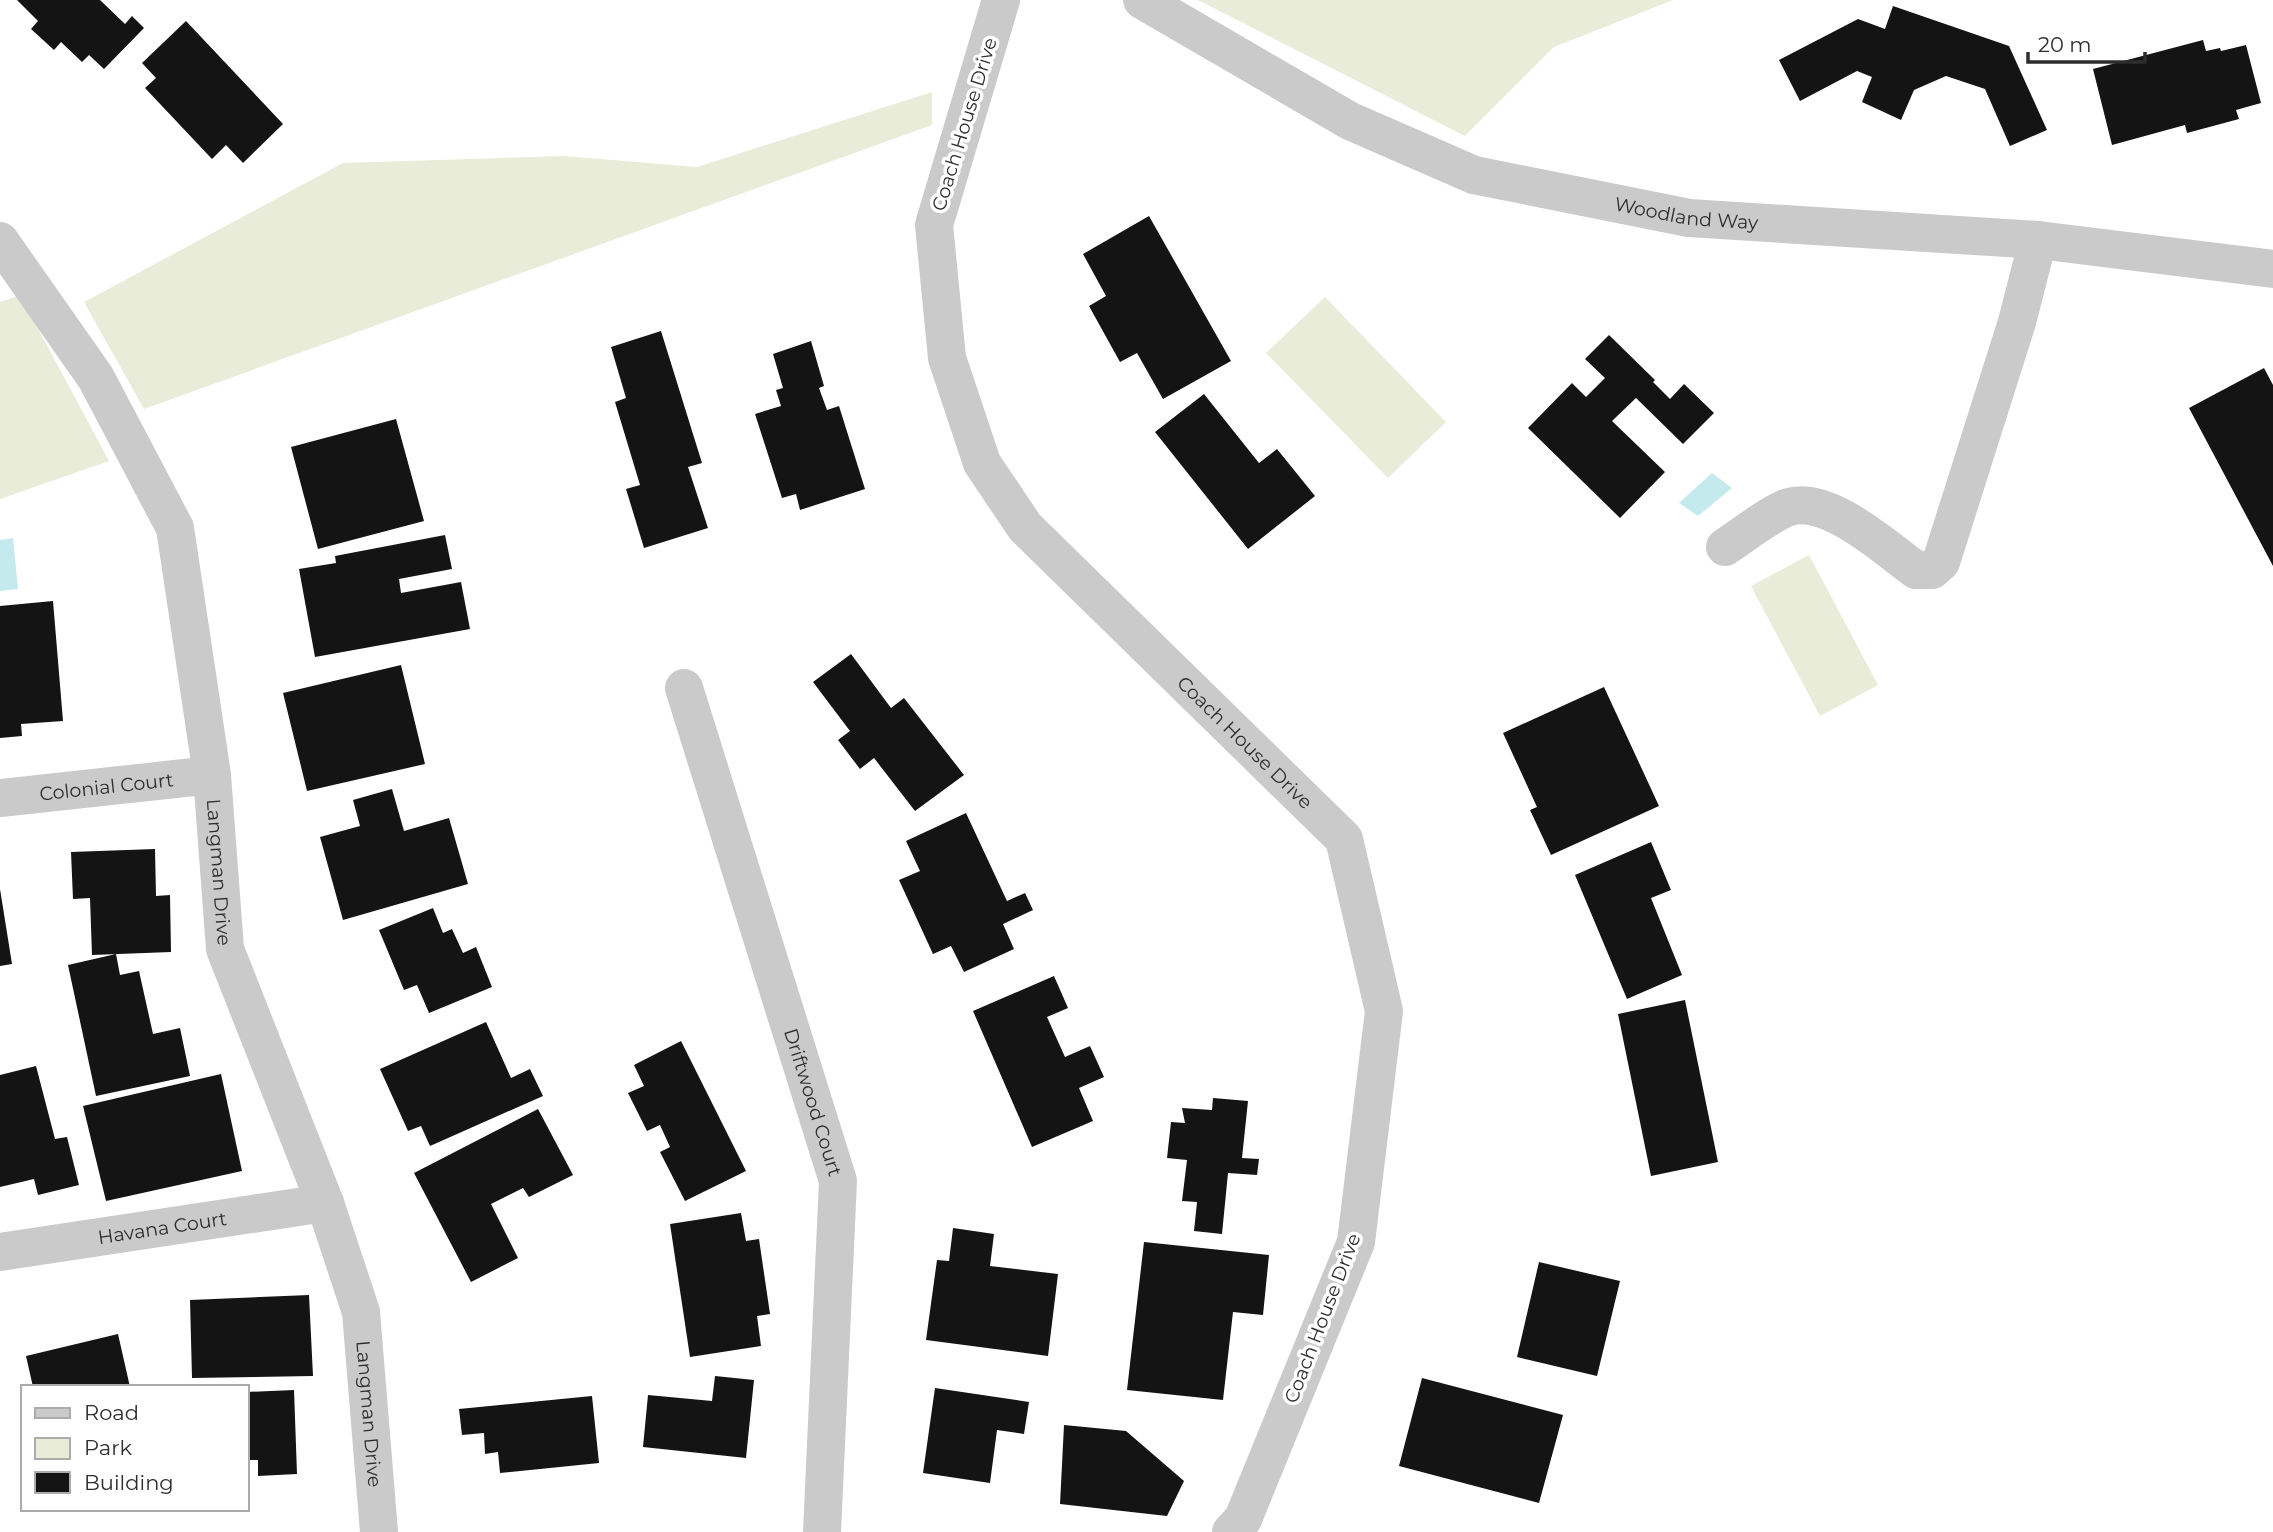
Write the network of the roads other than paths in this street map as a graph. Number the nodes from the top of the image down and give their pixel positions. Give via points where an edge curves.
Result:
1 (1001, 0) edge
2 (1142, 0) edge
3 (2038, 240) junction
4 (0, 241) edge
5 (2273, 269) edge
6 (1724, 547) dead end
7 (684, 688) dead end
8 (212, 775) junction
9 (0, 798) edge
10 (325, 1203) junction
11 (0, 1252) edge
12 (379, 1532) edge
13 (822, 1532) edge
14 (1231, 1532) edge

1 - 14 street, Coach House Drive via 934,225 947,358 982,463 1025,527 1344,839 1384,1011 1356,1242 1243,1519
2 - 3 street, Woodland Way via 1350,121 1474,175 1689,218
3 - 5 street, Woodland Way
3 - 6 street via 1941,562 1932,570 1916,570 1833,513 1802,505 1789,507
4 - 8 street, Langman Drive via 96,378 175,528
7 - 13 street, Driftwood Court via 838,1181
8 - 9 street, Colonial Court
8 - 10 street, Langman Drive via 225,950
10 - 11 street, Havana Court
10 - 12 street, Langman Drive via 360,1312

